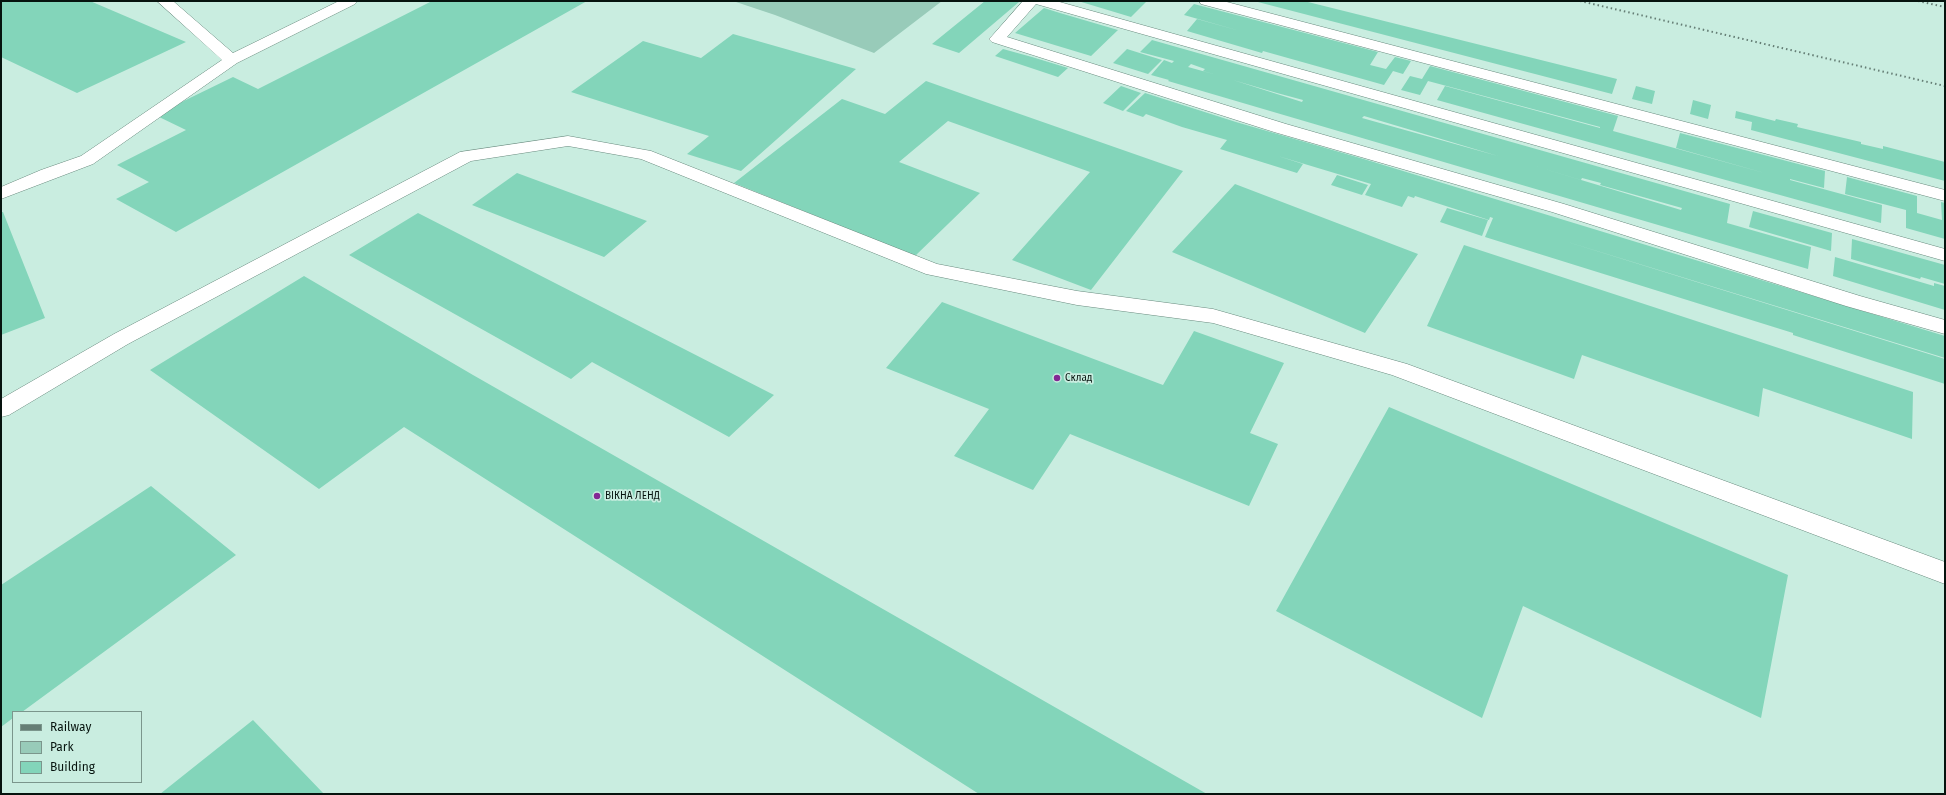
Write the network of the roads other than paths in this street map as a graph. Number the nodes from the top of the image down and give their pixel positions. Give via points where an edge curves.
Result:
1 (164, 1) edge
2 (350, 1) edge
3 (1031, 1) edge
4 (1040, 1) edge
5 (1206, 1) edge
6 (232, 60) junction
7 (1, 194) edge
8 (1945, 196) edge
9 (1945, 255) edge
10 (1945, 327) edge
11 (1, 409) edge
12 (1945, 573) edge

1 - 6 lane
2 - 6 lane
3 - 10 lane via 996,39 1280,128 1558,208
4 - 9 lane
5 - 8 lane
6 - 7 lane via 87,160
11 - 12 lane via 121,339 466,156 568,141 645,155 933,270 1077,298 1212,316 1399,369

